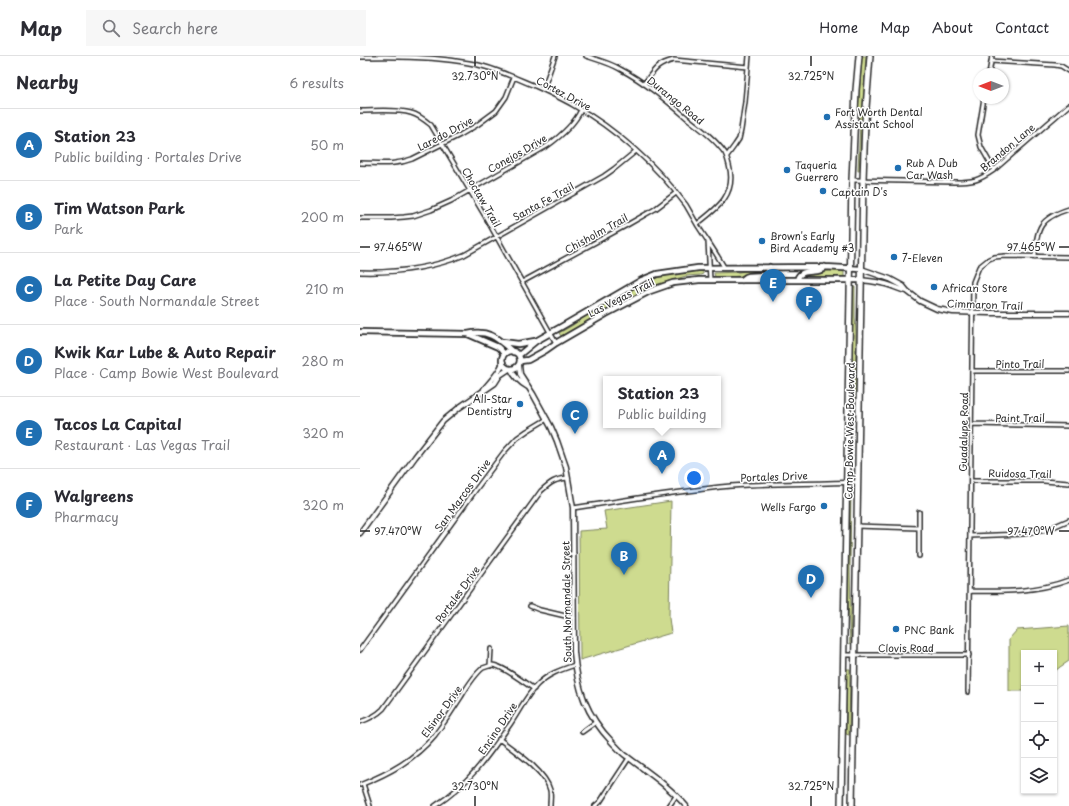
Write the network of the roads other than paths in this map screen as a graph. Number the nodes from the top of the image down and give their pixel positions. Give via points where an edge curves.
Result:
1 (555, 56) edge
2 (586, 56) edge
3 (749, 56) edge
4 (859, 56) edge
5 (870, 56) edge
6 (992, 56) edge
7 (360, 57) edge
8 (991, 61) junction
9 (748, 67) junction
10 (990, 68) edge
11 (1069, 71) edge
12 (514, 77) junction
13 (644, 84) junction
14 (544, 90) junction
15 (983, 104) edge
16 (1069, 105) edge
17 (581, 110) junction
18 (360, 111) edge
19 (442, 144) junction
20 (636, 151) junction
21 (727, 156) junction
22 (360, 163) edge
23 (994, 170) junction
24 (852, 180) junction
25 (863, 180) junction
26 (469, 190) junction
27 (676, 193) junction
28 (1069, 209) edge
29 (360, 218) edge
30 (697, 224) junction
31 (496, 237) junction
32 (708, 241) junction
33 (1035, 257) junction
34 (1069, 257) edge
35 (724, 267) junction
36 (770, 267) junction
37 (826, 267) junction
38 (710, 268) junction
39 (850, 268) junction
40 (861, 269) junction
41 (360, 272) edge
42 (710, 280) junction
43 (742, 280) junction
44 (797, 280) junction
45 (850, 280) junction
46 (860, 280) junction
47 (522, 282) junction
48 (907, 291) junction
49 (972, 312) junction
50 (1069, 313) edge
51 (360, 332) edge
52 (551, 333) junction
53 (468, 334) junction
54 (536, 341) junction
55 (502, 342) junction
56 (556, 343) junction
57 (515, 352) junction
58 (504, 354) junction
59 (503, 362) junction
60 (519, 363) junction
61 (510, 369) junction
62 (972, 371) junction
63 (1069, 371) edge
64 (528, 387) junction
65 (479, 394) junction
66 (848, 405) junction
67 (858, 405) junction
68 (547, 419) junction
69 (971, 424) junction
70 (1069, 426) edge
71 (568, 478) junction
72 (971, 481) junction
73 (846, 482) junction
74 (857, 482) junction
75 (1069, 483) edge
76 (573, 508) junction
77 (919, 512) dead end
78 (1069, 520) edge
79 (856, 526) junction
80 (919, 528) junction
81 (360, 534) edge
82 (970, 536) junction
83 (567, 554) dead end
84 (574, 554) junction
85 (919, 556) dead end
86 (1069, 580) edge
87 (970, 591) junction
88 (530, 606) dead end
89 (574, 618) junction
90 (491, 649) dead end
91 (360, 650) edge
92 (844, 655) junction
93 (854, 655) junction
94 (969, 655) junction
95 (575, 665) junction
96 (490, 666) junction
97 (534, 689) junction
98 (968, 692) dead end
99 (360, 722) edge
100 (596, 722) junction
101 (582, 732) dead end
102 (499, 739) junction
103 (852, 748) junction
104 (842, 749) junction
105 (629, 758) junction
106 (361, 785) edge
107 (676, 796) junction
108 (370, 806) edge
109 (435, 806) edge
110 (550, 806) edge
111 (595, 806) edge
112 (668, 806) edge
113 (686, 806) edge
114 (841, 806) edge
115 (852, 806) edge

1 - 14 street
2 - 13 street, Durango Road via 606,62
3 - 9 street
4 - 24 main road, Camp Bowie West Boulevard
5 - 25 main road, Camp Bowie West Boulevard
6 - 8 street
7 - 12 street, Cortez Drive via 448,59 488,67
8 - 10 street
8 - 11 street via 1055,65
9 - 13 street via 674,60 657,67
9 - 21 street via 742,130
12 - 14 street, Cortez Drive
12 - 19 street, Laredo Drive via 506,97 496,111
13 - 21 street, Durango Road via 699,128
14 - 17 street, Cortez Drive
15 - 23 street via 978,135 981,147
16 - 23 street, Brandon Lane
17 - 20 street, Cortez Drive via 605,125
17 - 26 street, Conejos Drive via 568,129 554,142
18 - 19 street, Choctaw Trail via 401,111 419,116 430,125
19 - 22 street, Laredo Drive via 404,162
19 - 26 street, Choctaw Trail
20 - 27 street, Cortez Drive
20 - 31 street, Santa Fe Trail via 614,170
21 - 30 street via 730,166 730,187 727,194 714,211
23 - 25 street, Brandon Lane via 970,182
24 - 25 street, Brandon Lane
24 - 39 main road, Camp Bowie West Boulevard
25 - 40 main road, Camp Bowie West Boulevard
26 - 29 street, Conejos Drive via 432,210 413,216
26 - 31 street, Choctaw Trail
27 - 30 street, Cortez Drive
27 - 47 street, Chisholm Trail via 655,209
28 - 33 street via 1051,216 1041,226 1037,235
30 - 32 street, Cortez Drive
31 - 41 street, Santa Fe Trail via 464,255 440,264 408,270
31 - 47 street, Choctaw Trail
32 - 35 street, Cortez Drive
32 - 38 street, Cortez Drive
33 - 34 street, Guadalupe Road
33 - 49 street, Guadalupe Road via 994,257 984,262 973,282
35 - 36 main road, Las Vegas Trail
35 - 38 main road, Las Vegas Trail
36 - 37 main road, Las Vegas Trail
36 - 43 main road via 767,275 749,276
37 - 39 main road, Las Vegas Trail
37 - 44 main road via 803,272
38 - 42 street, Cortez Drive
38 - 52 main road, Las Vegas Trail via 684,269 657,274 642,280
39 - 40 main road, Las Vegas Trail
39 - 45 main road, Camp Bowie West Boulevard
40 - 46 main road, Camp Bowie West Boulevard
40 - 48 street, Cimmaron Trail via 890,279
42 - 43 main road, Las Vegas Trail
42 - 56 main road, Las Vegas Trail via 673,283 650,290
43 - 44 main road, Las Vegas Trail
44 - 45 main road, Las Vegas Trail
45 - 46 main road, Las Vegas Trail
45 - 66 main road, Camp Bowie West Boulevard
46 - 48 street, Cimmaron Trail via 878,282
46 - 67 main road, Camp Bowie West Boulevard
47 - 52 street, Choctaw Trail
48 - 49 street, Cimmaron Trail via 920,302 937,310
49 - 50 street, Cimmaron Trail
49 - 62 street, Guadalupe Road
51 - 53 main road
52 - 54 main road, Las Vegas Trail
52 - 56 street, Choctaw Trail
53 - 55 main road via 482,333
53 - 58 main road via 492,344
54 - 55 main road via 518,344
54 - 57 main road via 519,354
55 - 57 main road
56 - 60 main road, Las Vegas Trail
57 - 58 main road
57 - 60 main road
58 - 59 main road
59 - 61 main road
59 - 65 street via 502,367
60 - 61 main road
60 - 64 street, South Normandale Street via 520,374
61 - 64 street, South Normandale Street
61 - 65 street
62 - 63 street, Pinto Trail
62 - 69 street, Guadalupe Road
64 - 68 street, South Normandale Street
65 - 81 street via 452,413 438,427
66 - 67 main road
66 - 73 main road, Camp Bowie West Boulevard
67 - 74 main road, Camp Bowie West Boulevard
68 - 71 street, South Normandale Street via 557,441
68 - 91 street, San Marcos Drive via 517,438 504,452
69 - 70 street, Paint Trail
69 - 72 street, Guadalupe Road
71 - 76 street, South Normandale Street
71 - 99 street, Portales Drive via 550,482 541,491 383,709 372,718
72 - 75 street, Ruidosa Trail
72 - 82 street, Guadalupe Road
73 - 74 street, Portales Drive
73 - 76 street, Portales Drive via 698,489
73 - 92 main road, Camp Bowie West Boulevard
74 - 79 main road, Camp Bowie West Boulevard
76 - 84 street, South Normandale Street
77 - 80 street
78 - 82 street via 1046,530 1023,534
79 - 80 street
79 - 93 main road, Camp Bowie West Boulevard
80 - 85 street
82 - 87 street, Guadalupe Road
83 - 84 street
84 - 89 street, South Normandale Street
86 - 87 street via 1020,591
87 - 94 street, Guadalupe Road
88 - 89 street
89 - 95 street, South Normandale Street
90 - 96 street
92 - 93 street, Clovis Road
92 - 104 main road, Camp Bowie West Boulevard
93 - 94 street, Clovis Road
93 - 103 main road, Camp Bowie West Boulevard
94 - 98 street, Guadalupe Road
95 - 97 street, Encino Drive via 554,673
95 - 100 street, South Normandale Street via 580,690
96 - 97 street via 501,667
96 - 106 street, Elsinor Drive via 482,669 472,681 420,752 394,770
97 - 102 street, Encino Drive
100 - 101 street
100 - 105 street, South Normandale Street via 604,734
102 - 109 street, Encino Drive via 462,786
102 - 110 street via 528,761 547,783 550,790
103 - 104 main road
103 - 115 main road, Camp Bowie West Boulevard
104 - 114 main road, Camp Bowie West Boulevard
105 - 107 street, South Normandale Street
105 - 111 street
106 - 108 street
107 - 112 street
107 - 113 street, South Normandale Street

